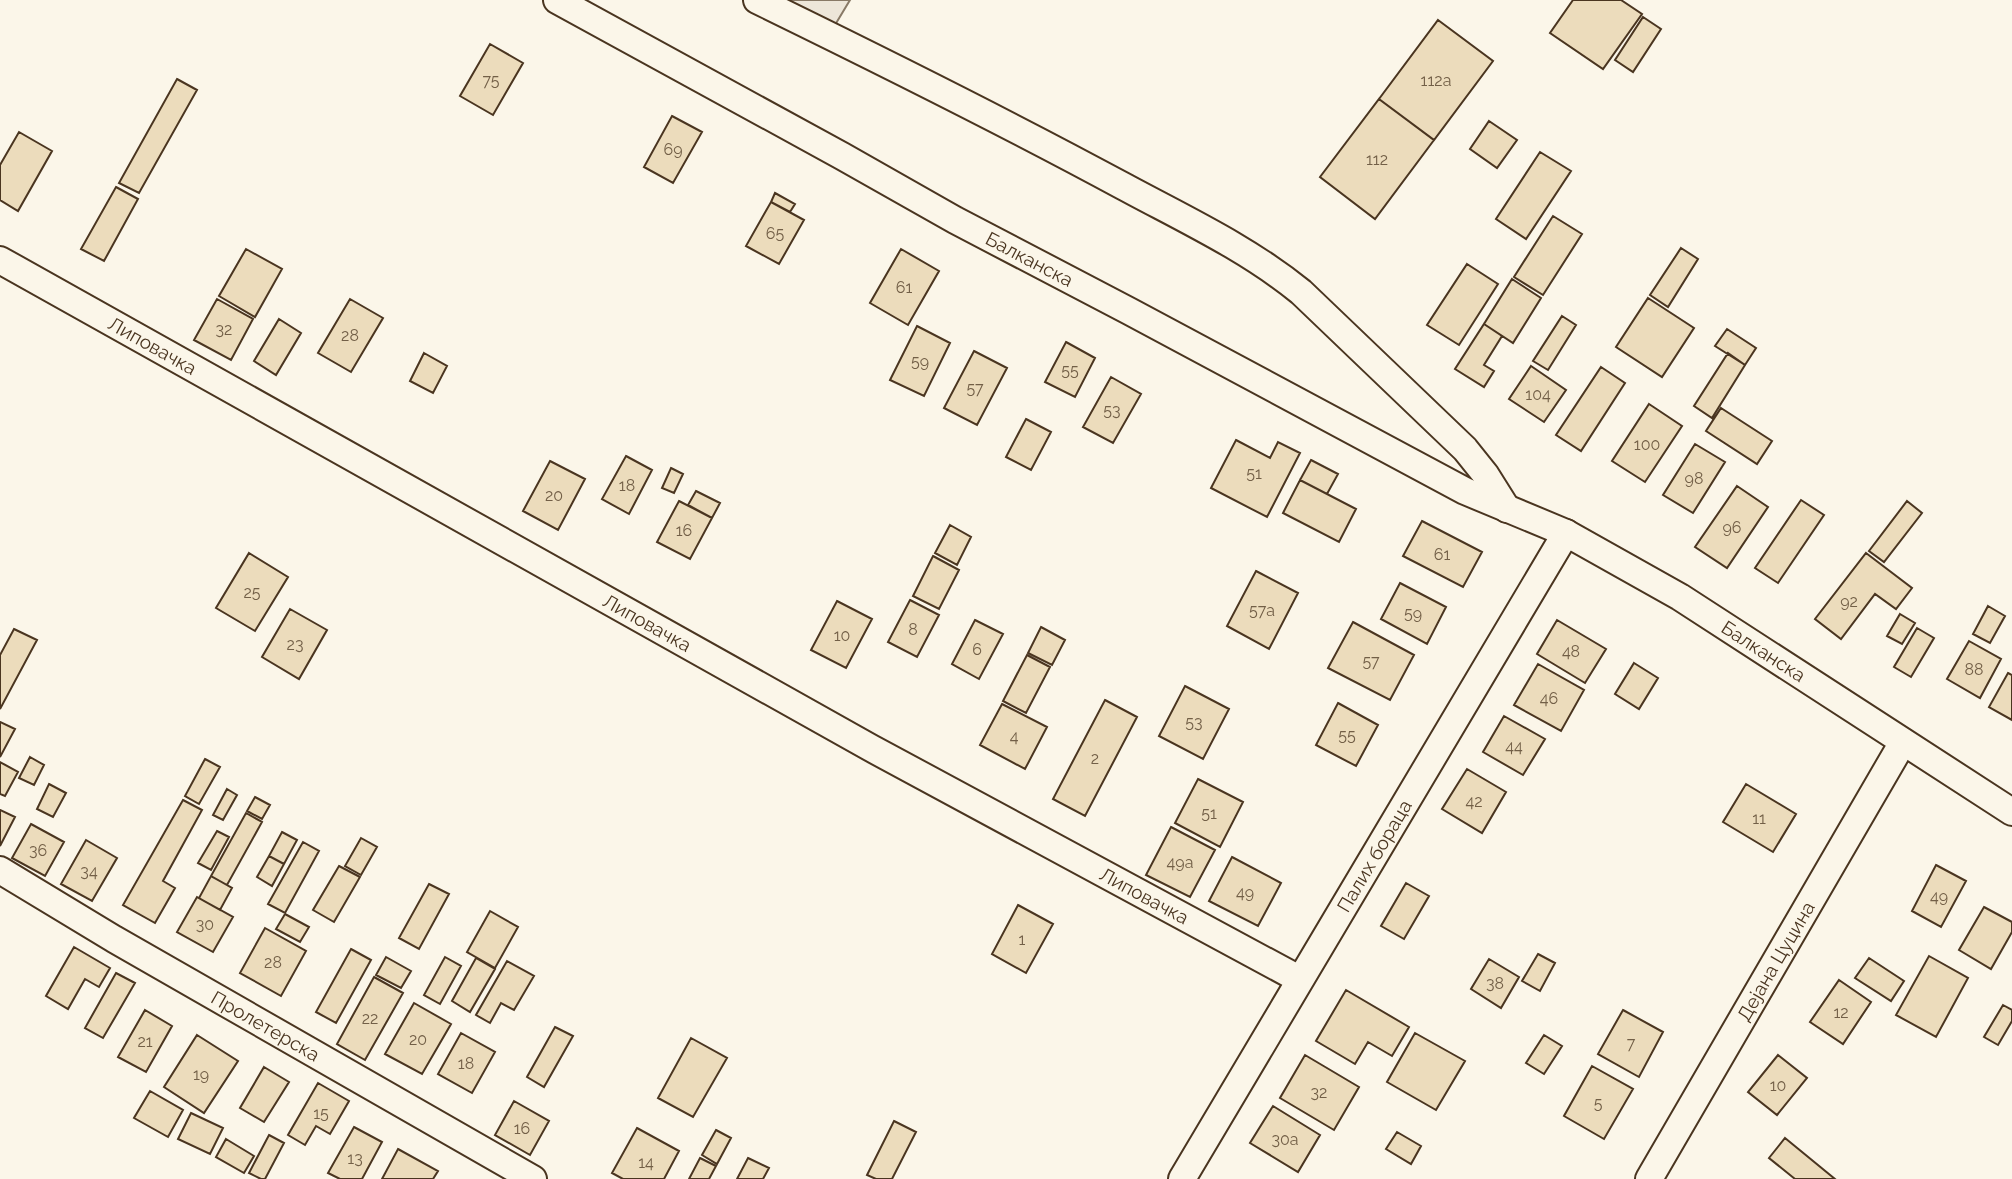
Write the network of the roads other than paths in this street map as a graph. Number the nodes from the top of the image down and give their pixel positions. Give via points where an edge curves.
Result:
1 (557, 0) edge
2 (757, 0) edge
3 (0, 260) edge
4 (1507, 509) junction
5 (1566, 533) junction
6 (1903, 742) junction
7 (2012, 812) edge
8 (0, 870) edge
9 (1299, 979) junction
10 (533, 1179) edge
11 (1182, 1179) edge
12 (1649, 1179) edge

1 - 4 street, Балканска via 955,220 1465,491
2 - 4 street via 1085,166 1273,269 1465,449
3 - 9 street, Липовачка via 871,748
4 - 5 street, Балканска
5 - 6 street, Балканска via 1680,597
5 - 9 street, Палих бораца
6 - 7 street, Балканска
6 - 12 street, Дејана Цуцина
8 - 10 street, Пролетерска
9 - 11 street, Палих бораца

